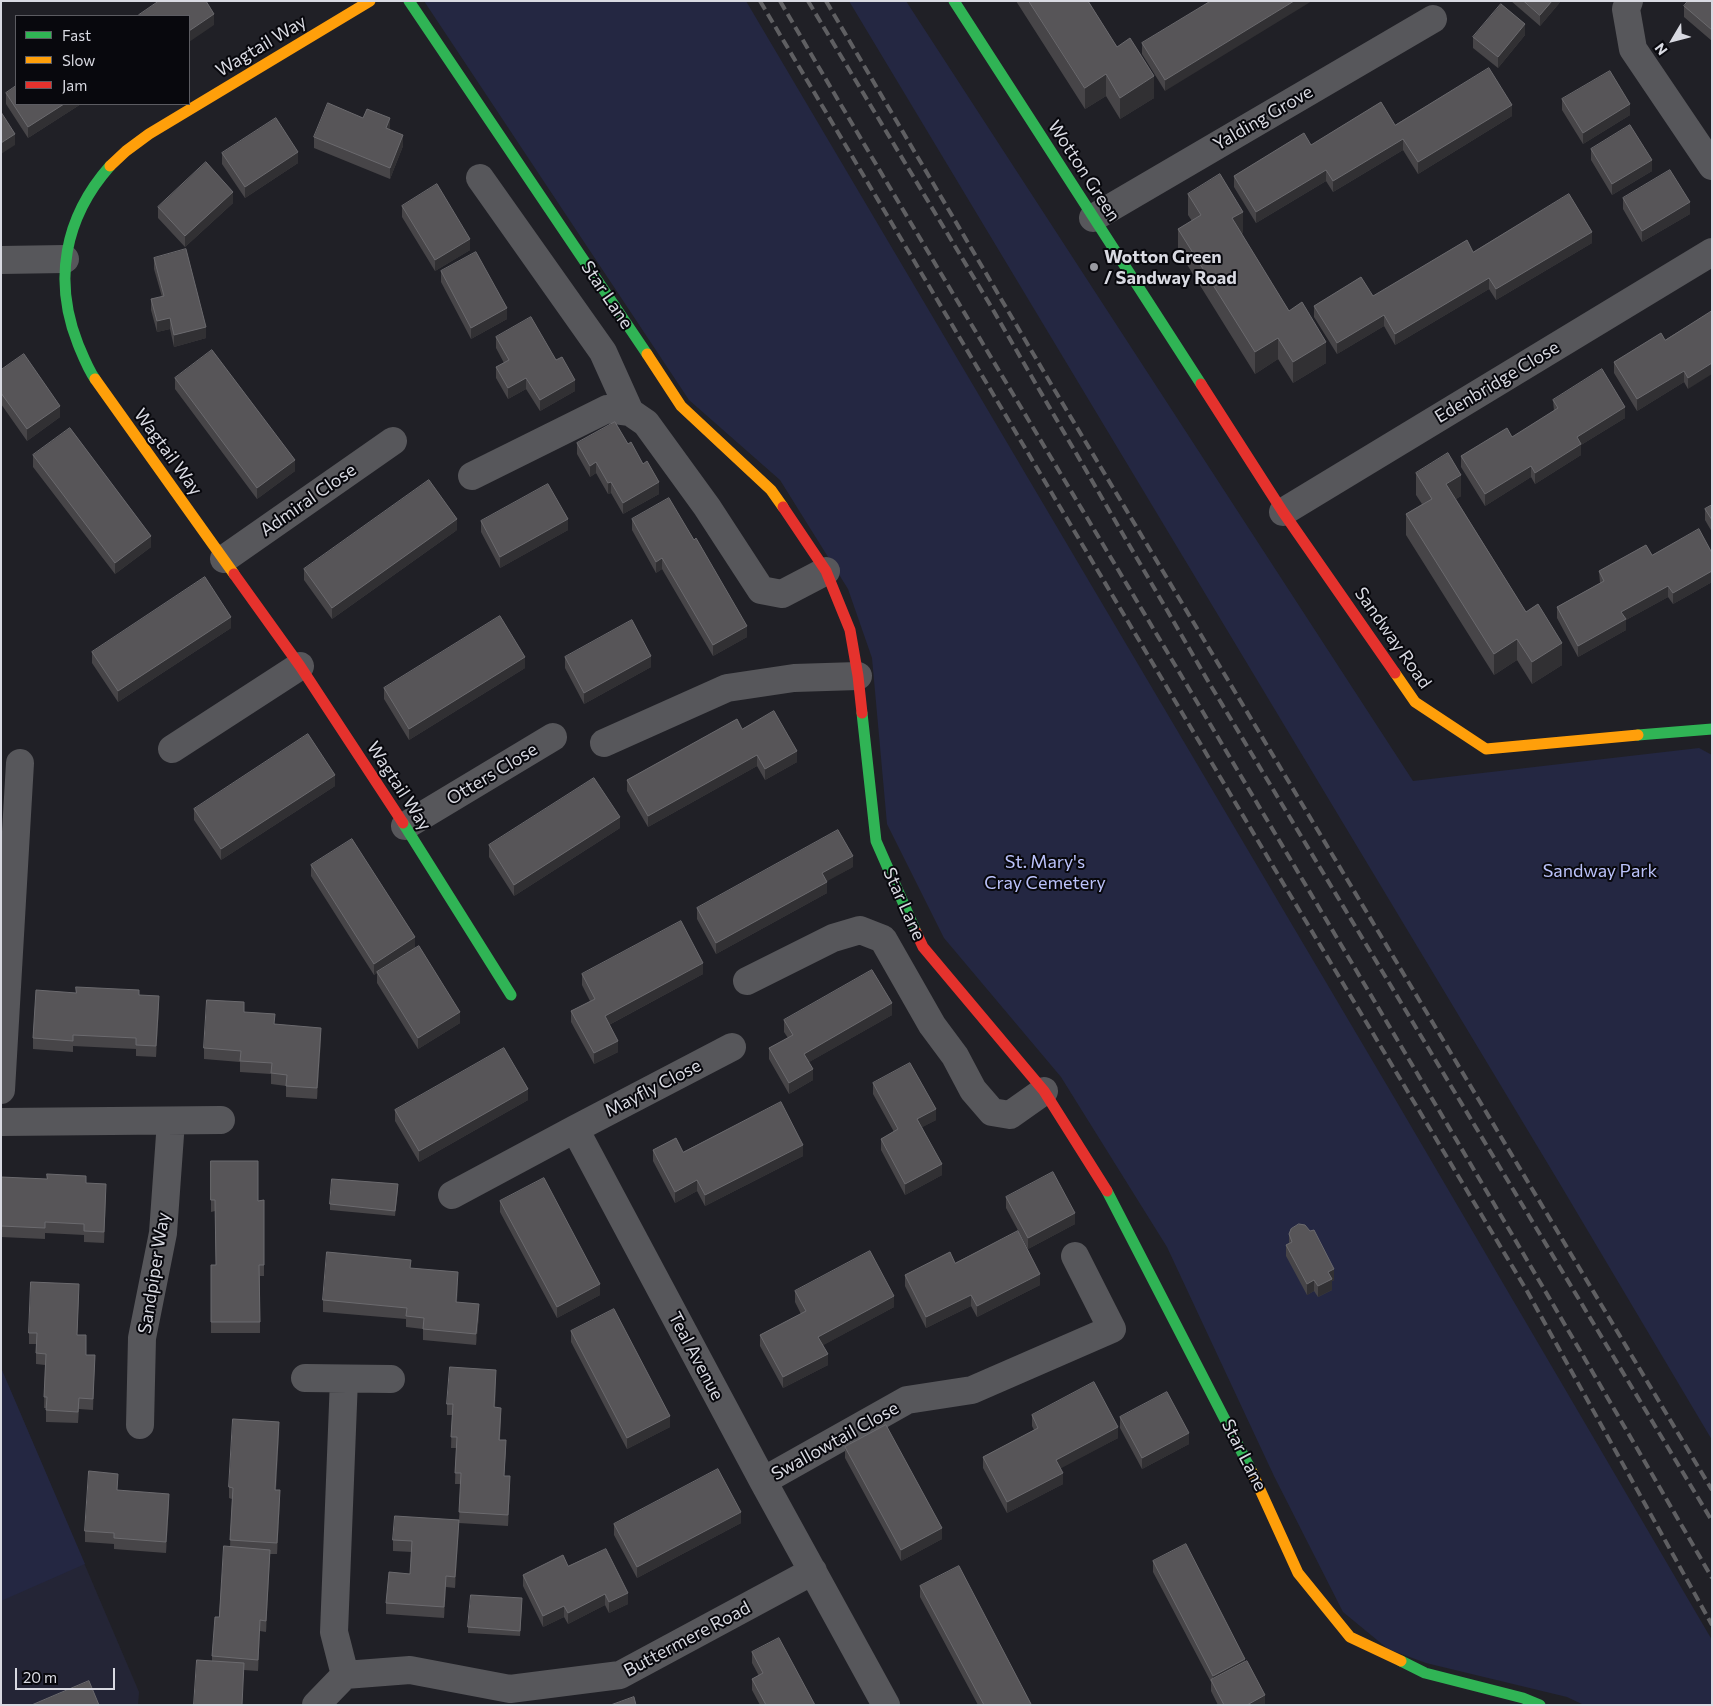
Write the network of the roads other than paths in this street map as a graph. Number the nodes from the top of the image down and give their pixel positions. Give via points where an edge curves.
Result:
1 (370, 1) edge
2 (408, 1) edge
3 (954, 1) edge
4 (1629, 1) edge
5 (1433, 19) dead end
6 (1712, 166) edge
7 (480, 178) dead end
8 (1093, 218) junction
9 (1712, 252) edge
10 (65, 259) junction
11 (1, 260) edge
12 (630, 412) junction
13 (393, 441) dead end
14 (472, 476) dead end
15 (1283, 512) junction
16 (224, 559) junction
17 (826, 571) junction
18 (300, 666) junction
19 (858, 676) junction
20 (1711, 723) edge
21 (552, 737) dead end
22 (604, 743) dead end
23 (172, 749) dead end
24 (20, 763) dead end
25 (9, 817) edge
26 (405, 826) junction
27 (747, 980) dead end
28 (511, 994) dead end
29 (732, 1047) dead end
30 (1, 1090) edge
31 (1044, 1091) junction
32 (221, 1120) dead end
33 (171, 1121) junction
34 (1, 1122) edge
35 (575, 1129) junction
36 (452, 1195) dead end
37 (1075, 1256) dead end
38 (305, 1378) dead end
39 (344, 1379) junction
40 (391, 1379) dead end
41 (140, 1424) dead end
42 (763, 1481) junction
43 (813, 1571) junction
44 (345, 1675) junction
45 (316, 1705) edge
46 (886, 1705) edge
47 (1540, 1705) edge

1 - 10 street, Wagtail Way via 127,150 111,164 88,194 72,230
2 - 17 street, Star Lane via 681,406 770,490
3 - 8 street, Wotton Green
4 - 6 street via 1626,9 1633,49
5 - 8 street, Yalding Grove
7 - 12 street, Star Lane via 603,352
8 - 15 street, Wotton Green
9 - 15 street, Edenbridge Close
10 - 11 street
10 - 16 street, Wagtail Way via 65,296 77,343 92,375
12 - 14 street via 607,409
12 - 17 street, Star Lane via 646,423 707,507 761,590 782,594
13 - 16 street, Admiral Close
15 - 20 street, Sandway Road via 1415,702 1486,749
16 - 18 street, Wagtail Way
17 - 19 street, Star Lane via 850,630
18 - 23 street
18 - 26 street, Wagtail Way
19 - 22 street via 794,678 726,688
19 - 31 street, Star Lane via 876,842 923,948
21 - 26 street, Otters Close
24 - 25 street
25 - 30 street
26 - 28 street, Wagtail Way
27 - 31 street, Star Lane via 833,938 860,930 883,938 932,1025 955,1056 973,1090 992,1112 1010,1115
29 - 35 street, Mayfly Close
31 - 47 street, Star Lane via 1109,1194 1259,1485 1298,1573 1350,1637 1425,1673
32 - 33 street
33 - 34 street
33 - 41 street, Sandpiper Way via 163,1233 142,1338
35 - 36 street
35 - 42 street, Teal Avenue
37 - 42 street, Swallowtail Close via 1112,1329 972,1390 907,1400
38 - 39 street
39 - 40 street
39 - 44 street via 334,1632
42 - 43 street, Teal Avenue
43 - 44 street, Buttermere Road via 620,1675 510,1689 410,1670
43 - 46 street, Teal Avenue
44 - 45 street

